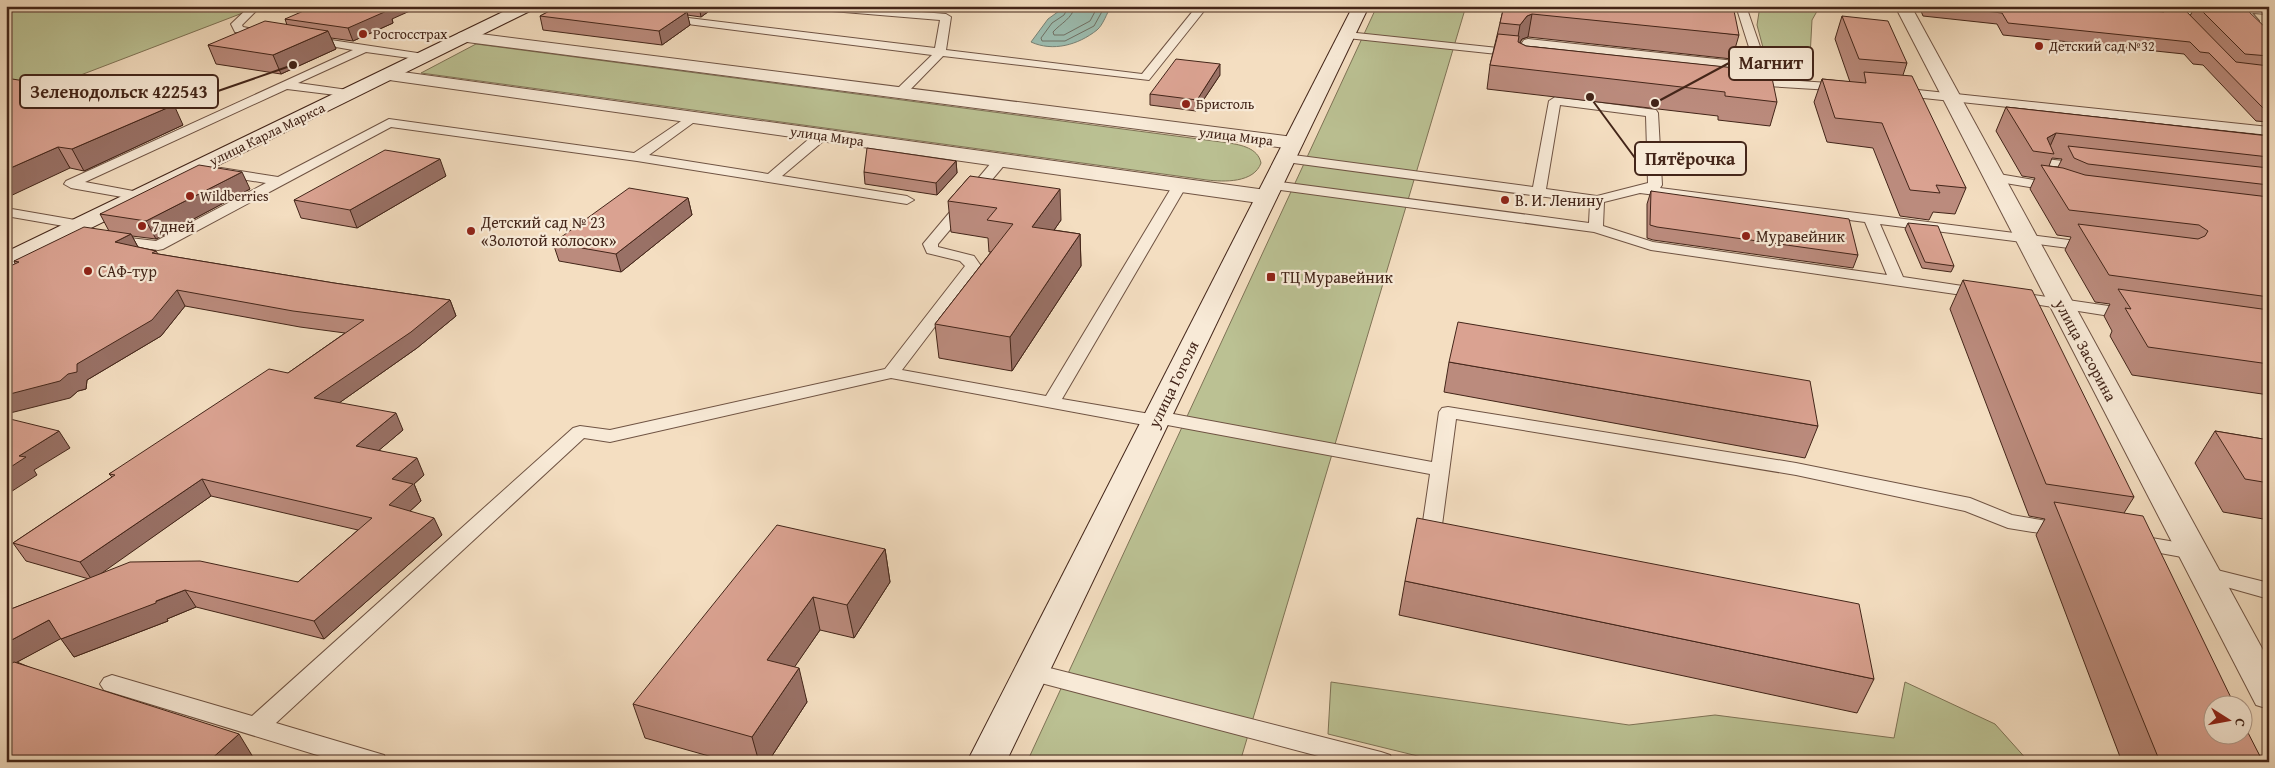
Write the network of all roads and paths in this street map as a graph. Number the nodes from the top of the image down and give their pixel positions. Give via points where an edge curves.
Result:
1 (256, 6) edge
2 (528, 6) edge
3 (808, 6) edge
4 (1203, 6) edge
5 (1361, 6) edge
6 (1741, 6) edge
7 (1902, 6) edge
8 (2269, 11) edge
9 (652, 16) edge
10 (2258, 22) edge
11 (2195, 30) edge
12 (1347, 35) junction
13 (278, 36) edge
14 (464, 37) junction
15 (297, 38) edge
16 (365, 48) junction
17 (1522, 51) edge
18 (940, 52) junction
19 (424, 57) junction
20 (1522, 64) edge
21 (1761, 67) junction
22 (388, 75) junction
23 (1766, 82) junction
24 (285, 85) junction
25 (1741, 85) edge
26 (1854, 89) edge
27 (1883, 91) edge
28 (900, 93) junction
29 (348, 94) junction
30 (1951, 97) junction
31 (693, 117) junction
32 (2269, 131) edge
33 (822, 135) junction
34 (1290, 150) junction
35 (637, 157) junction
36 (1001, 160) junction
37 (196, 168) junction
38 (2094, 168) edge
39 (1993, 177) junction
40 (770, 178) junction
41 (278, 181) junction
42 (1180, 185) junction
43 (1639, 189) junction
44 (1269, 191) junction
45 (1539, 192) junction
46 (139, 196) junction
47 (907, 200) dead end
48 (1597, 200) junction
49 (6, 212) edge
50 (1871, 219) junction
51 (1596, 228) junction
52 (82, 232) junction
53 (2027, 239) junction
54 (2106, 248) edge
55 (6, 261) edge
56 (1897, 281) junction
57 (2061, 304) junction
58 (2140, 315) edge
59 (891, 372) junction
60 (1051, 402) junction
61 (1156, 419) junction
62 (1440, 470) junction
63 (2086, 534) edge
64 (2115, 539) edge
65 (1450, 546) edge
66 (2199, 563) junction
67 (2269, 591) edge
68 (1030, 672) junction
69 (112, 684) dead end
70 (2269, 695) edge
71 (256, 727) junction
72 (375, 762) edge
73 (986, 762) edge
74 (1381, 762) edge

1 - 13 lane via 236,24 239,30
2 - 14 street, улица Карла Маркса
3 - 18 lane via 949,15
4 - 18 lane via 1145,78
5 - 12 street, улица Гоголя
6 - 21 lane
7 - 30 street, улица Засорина
8 - 10 lane via 2242,9
9 - 18 lane
10 - 11 lane via 2175,10
12 - 20 lane via 1523,54
12 - 34 street, улица Гоголя
14 - 19 street, улица Карла Маркса
14 - 28 street, улица Мира
15 - 16 lane
16 - 19 lane
16 - 24 lane
17 - 21 lane via 1528,42
18 - 28 lane
19 - 22 street, улица Карла Маркса
21 - 23 lane
22 - 29 street, улица Карла Маркса
22 - 31 street, улица Мира
23 - 25 lane
23 - 26 lane
24 - 29 lane
24 - 46 lane via 72,184
27 - 30 lane
28 - 34 street, улица Мира
29 - 37 street, улица Карла Маркса
30 - 32 lane
30 - 39 street, улица Засорина
31 - 33 street, улица Мира
31 - 35 lane
33 - 36 street, улица Мира
33 - 40 lane
34 - 44 street, улица Гоголя
34 - 45 lane
35 - 40 lane
35 - 41 lane via 389,123
36 - 42 street, улица Мира
36 - 59 lane via 930,244 937,253 965,257 973,266
37 - 41 lane
37 - 46 street, улица Карла Маркса
38 - 39 lane via 2045,163 2060,189
39 - 53 street, улица Засорина
40 - 47 lane
41 - 52 lane via 158,246
42 - 44 street, улица Мира
42 - 60 lane
43 - 45 lane via 1655,185 1652,113 1555,101
43 - 48 lane
43 - 50 lane
44 - 51 lane
44 - 61 street, улица Гоголя
45 - 48 lane
46 - 52 street, улица Карла Маркса
48 - 51 lane
49 - 52 lane
50 - 53 lane
50 - 56 lane
51 - 56 lane via 1650,246
52 - 55 street, улица Карла Маркса
53 - 54 lane
53 - 57 street, улица Засорина
56 - 57 lane
57 - 58 lane
57 - 66 street, улица Засорина
59 - 60 lane
59 - 71 lane via 610,436 580,432
60 - 61 lane
61 - 62 lane
61 - 68 street, улица Гоголя
62 - 63 lane via 1448,412 1796,469 1970,506 2008,521
62 - 65 lane via 1430,542
64 - 66 lane
66 - 67 lane
66 - 70 street, улица Засорина
68 - 73 street, улица Гоголя
68 - 74 lane
69 - 71 lane
71 - 72 lane

